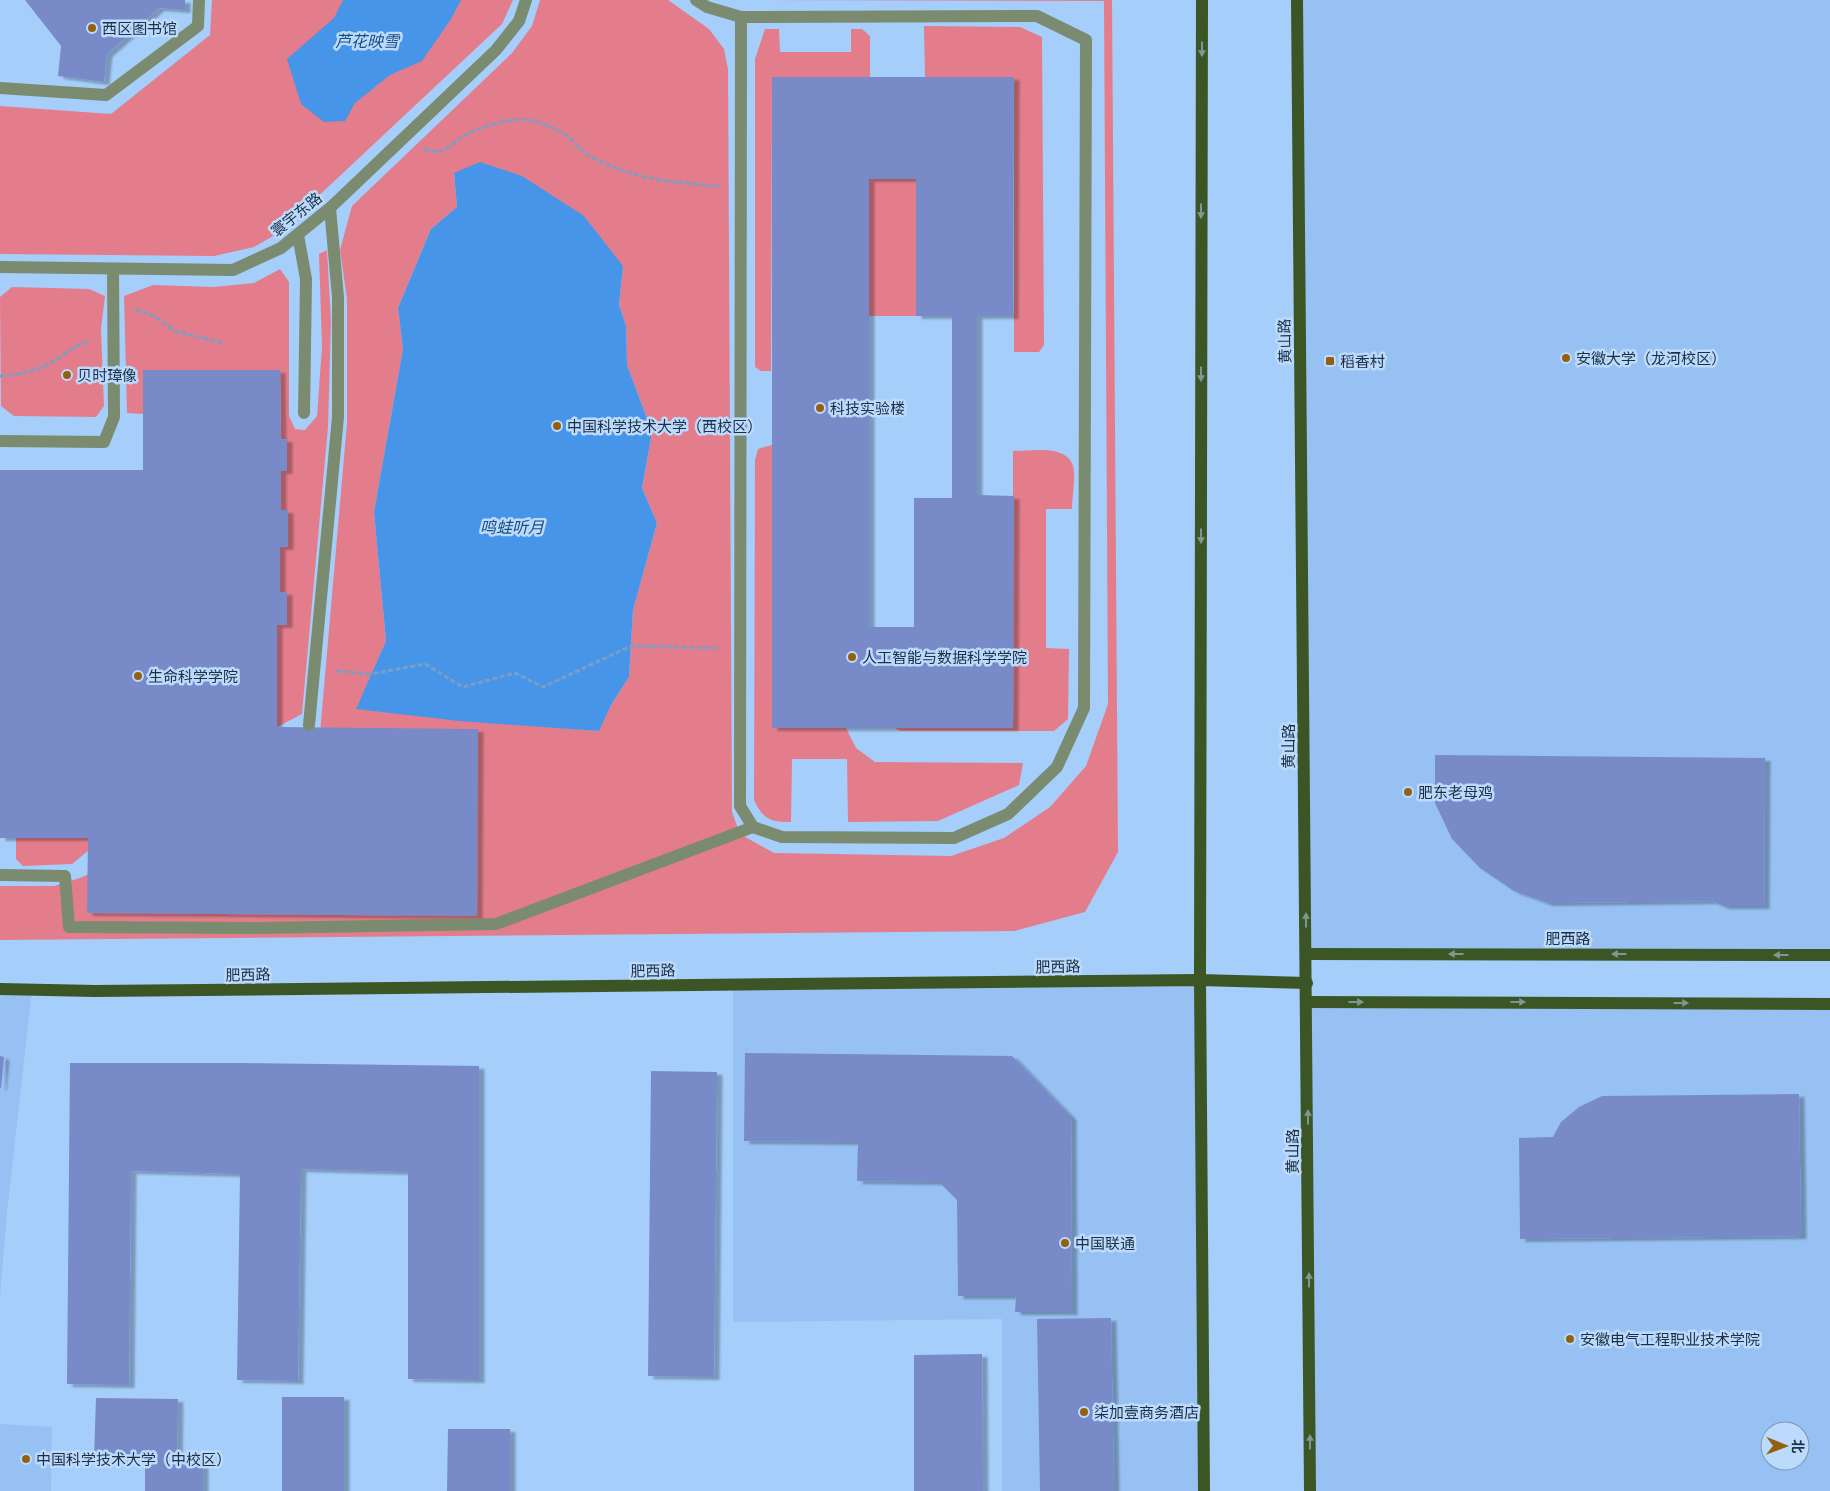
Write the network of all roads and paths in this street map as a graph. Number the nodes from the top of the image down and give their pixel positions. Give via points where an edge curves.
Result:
1 (199, 0) edge
2 (526, 0) edge
3 (696, 0) edge
4 (1202, 0) edge
5 (1297, 0) edge
6 (741, 17) junction
7 (0, 88) edge
8 (400, 142) junction
9 (741, 188) junction
10 (330, 208) junction
11 (298, 235) junction
12 (0, 267) edge
13 (113, 269) junction
14 (113, 305) junction
15 (113, 339) junction
16 (222, 343) dead end
17 (0, 376) edge
18 (304, 414) dead end
19 (0, 441) edge
20 (740, 649) junction
21 (314, 670) junction
22 (309, 725) dead end
23 (753, 827) junction
24 (0, 875) edge
25 (1306, 954) junction
26 (1830, 955) edge
27 (1200, 980) junction
28 (1306, 983) junction
29 (0, 989) edge
30 (1307, 1002) junction
31 (1830, 1004) edge
32 (1204, 1491) edge
33 (1310, 1491) edge

1 - 7 street via 198,26 106,95
2 - 8 street, 寰宇东路 via 519,20 496,50
3 - 6 street via 707,7
4 -> 27 main road
25 -> 5 main road, 黄山路
6 - 9 street
6 - 23 street via 1037,16 1086,40 1084,708 1057,767 1008,814 954,838 782,836
8 - 9 path via 432,152 449,149 466,134 491,124 530,120 566,135 589,155 627,174 674,183
8 - 10 street, 寰宇东路
9 - 20 street
10 - 11 street, 寰宇东路
10 - 21 street via 338,297 338,417
11 - 13 street, 寰宇东路 via 281,248 233,270
11 - 18 street via 306,279
12 - 13 street, 寰宇东路
13 - 14 street
14 - 15 street
14 - 16 path via 153,315 175,331
15 - 17 path via 80,344 54,361 19,375
15 - 19 street via 114,417 104,442
20 - 21 path via 631,646 543,687 515,673 463,687 425,664 371,674
20 - 23 street via 740,806
21 - 22 street
23 - 24 street via 496,924 69,927 65,876
26 -> 25 main road, 肥西路
25 - 28 main road, 黄山路
27 - 28 main road, 肥西路
27 - 29 main road, 肥西路 via 115,991
27 - 32 main road
28 - 30 main road, 黄山路
30 -> 31 main road
33 -> 30 main road, 黄山路

